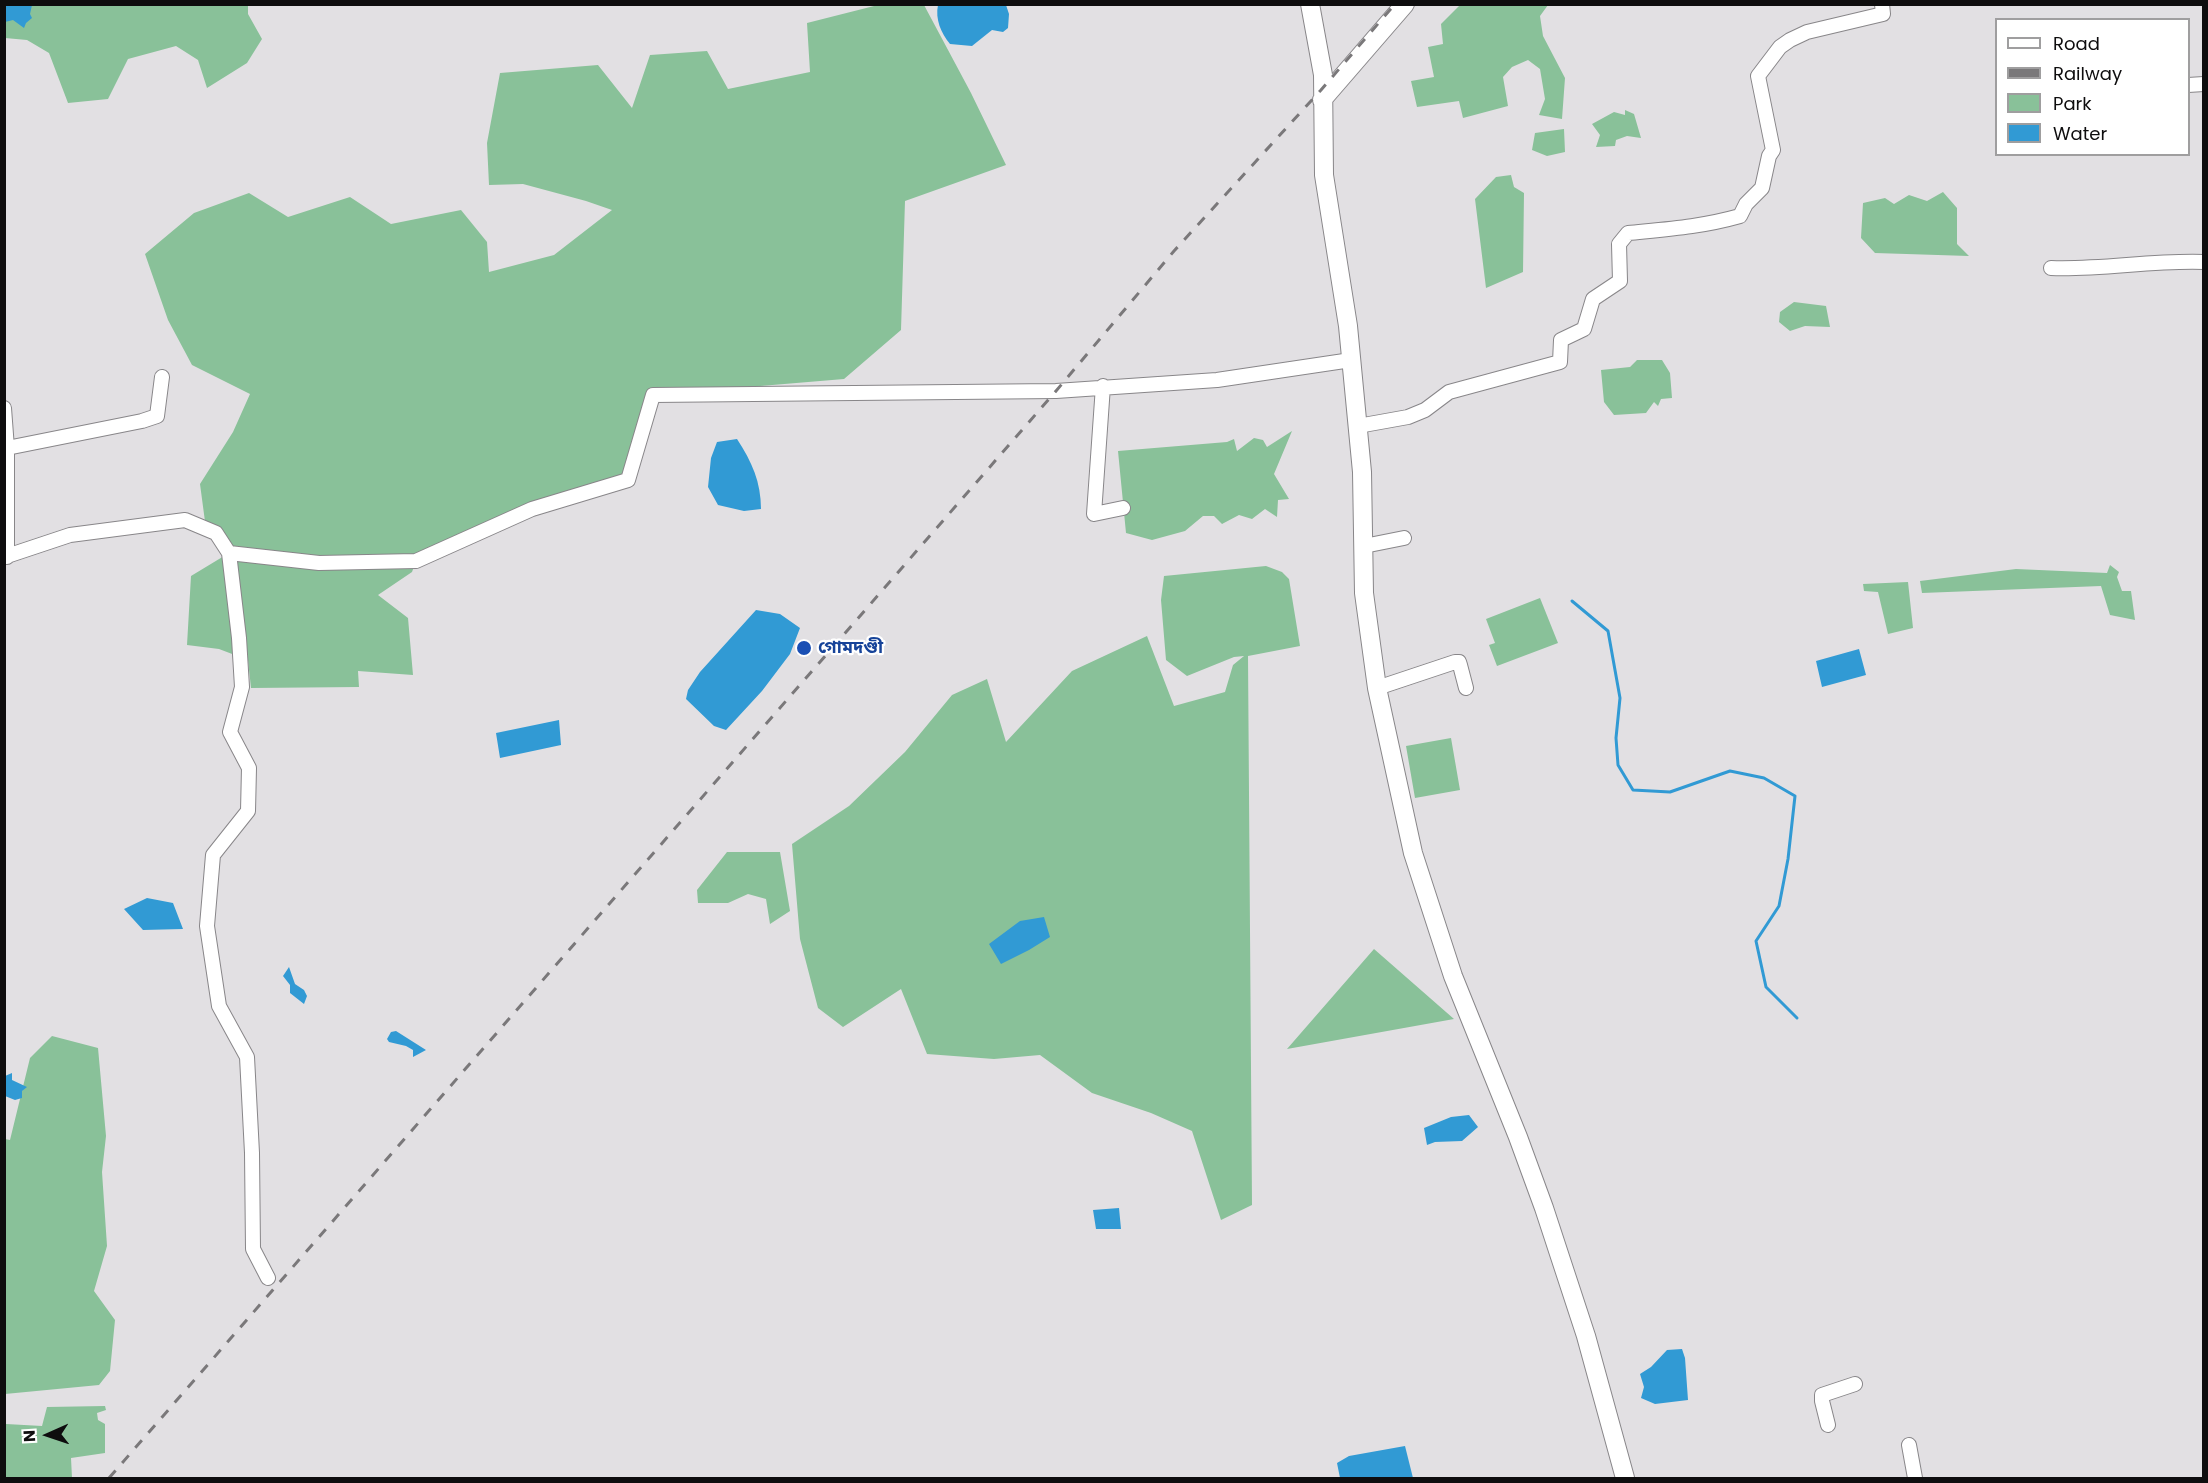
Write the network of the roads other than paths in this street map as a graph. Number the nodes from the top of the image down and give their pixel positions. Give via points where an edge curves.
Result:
1 (1310, 4) edge
2 (1405, 4) edge
3 (1882, 4) edge
4 (1322, 100) junction
5 (2204, 261) edge
6 (2051, 268) dead end
7 (1351, 360) junction
8 (162, 378) dead end
9 (1103, 386) junction
10 (4, 408) edge
11 (1358, 426) junction
12 (7, 448) junction
13 (1123, 508) dead end
14 (1404, 538) dead end
15 (1364, 546) junction
16 (229, 553) junction
17 (6, 557) edge
18 (1377, 688) junction
19 (1466, 688) dead end
20 (268, 1278) dead end
21 (1855, 1384) dead end
22 (1828, 1425) dead end
23 (1909, 1445) dead end
24 (1625, 1479) edge
25 (1915, 1479) edge

1 - 4 main road via 1323,75
2 - 4 main road
3 - 11 street via 1883,14 1807,32 1780,47 1758,76 1773,150 1762,188 1740,216 1714,224 1628,232 1619,244 1620,281 1593,299 1584,329 1561,340 1560,362 1449,392 1408,417
4 - 7 main road via 1324,175
5 - 6 street via 2088,270
7 - 9 street via 1217,380
7 - 11 main road
8 - 12 street via 157,416
9 - 13 street via 1094,514
9 - 16 street via 1056,391 653,395 628,480 532,509 416,561 319,563
10 - 12 street
11 - 15 main road
12 - 17 street
14 - 15 street
15 - 18 main road via 1364,593
16 - 17 street via 216,533 185,520 70,535
16 - 20 street via 242,687 230,732 249,768 248,811 213,855 207,926 219,1006 247,1057 253,1249
18 - 19 street via 1455,662 1459,662
18 - 24 main road via 1413,853 1454,976 1544,1208 1586,1336
21 - 22 street via 1822,1395
23 - 25 street

